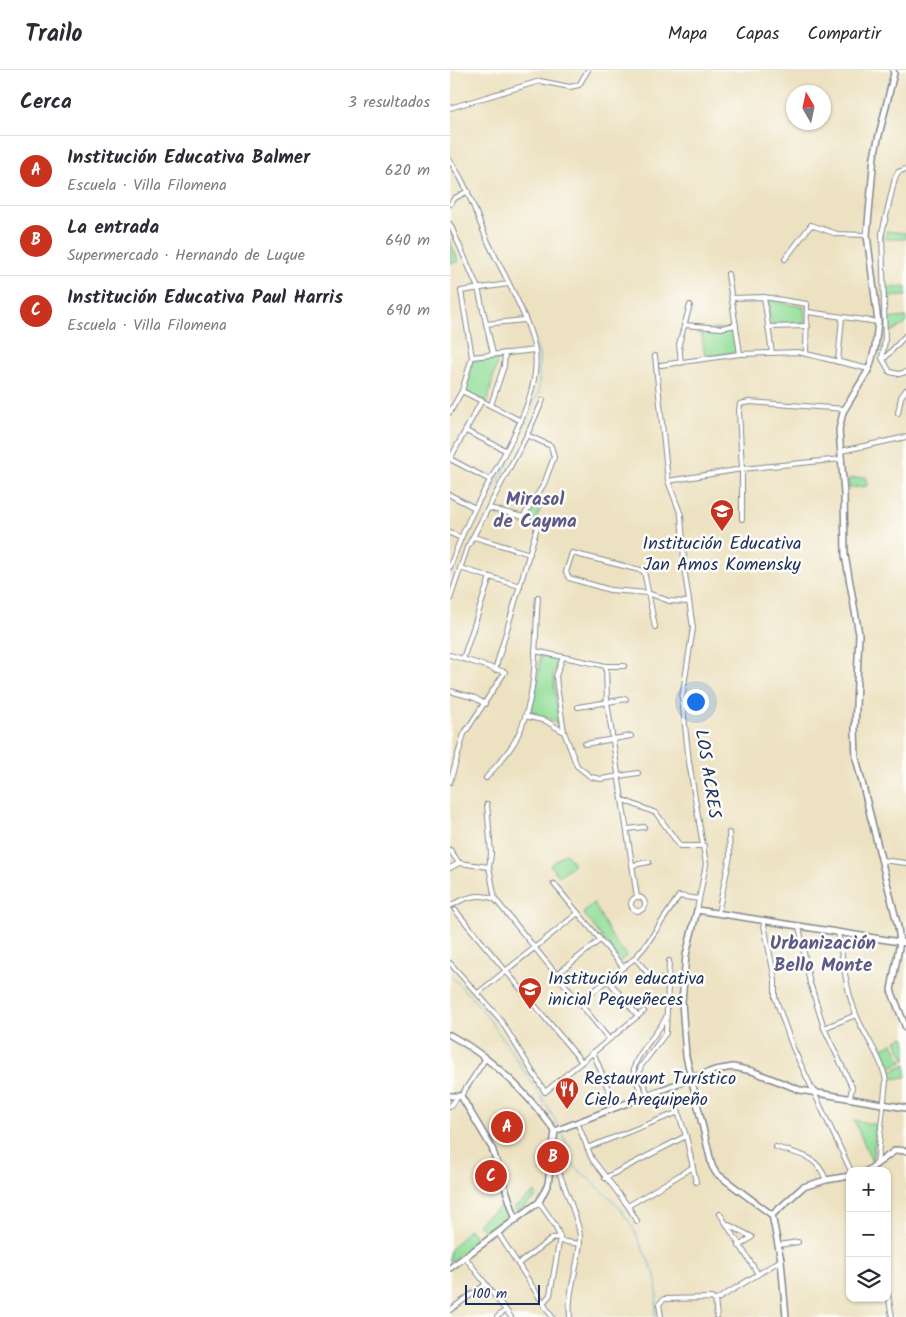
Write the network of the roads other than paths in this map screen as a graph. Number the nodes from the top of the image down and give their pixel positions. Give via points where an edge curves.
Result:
1 (588, 70) edge
2 (893, 70) edge
3 (450, 108) edge
4 (450, 162) edge
5 (906, 168) edge
6 (468, 192) junction
7 (450, 204) edge
8 (450, 224) edge
9 (868, 235) junction
10 (785, 259) dead end
11 (728, 274) dead end
12 (508, 284) junction
13 (478, 288) junction
14 (764, 297) junction
15 (732, 298) junction
16 (690, 305) dead end
17 (808, 312) junction
18 (842, 317) junction
19 (524, 320) junction
20 (878, 322) junction
21 (486, 324) junction
22 (684, 325) junction
23 (736, 325) junction
24 (808, 326) junction
25 (768, 327) junction
26 (906, 335) edge
27 (875, 348) junction
28 (535, 350) junction
29 (883, 350) junction
30 (505, 353) junction
31 (772, 353) junction
32 (493, 354) junction
33 (740, 354) junction
34 (806, 354) junction
35 (654, 356) dead end
36 (472, 357) junction
37 (883, 360) junction
38 (838, 362) junction
39 (681, 363) junction
40 (661, 365) dead end
41 (869, 369) junction
42 (906, 372) edge
43 (906, 390) edge
44 (462, 391) junction
45 (482, 400) junction
46 (543, 400) dead end
47 (491, 405) junction
48 (845, 409) junction
49 (450, 412) edge
50 (898, 413) dead end
51 (521, 421) junction
52 (466, 430) junction
53 (527, 435) junction
54 (906, 437) edge
55 (506, 450) junction
56 (841, 451) junction
57 (842, 459) junction
58 (742, 469) junction
59 (490, 480) junction
60 (668, 480) junction
61 (450, 495) edge
62 (475, 508) junction
63 (489, 508) junction
64 (523, 517) junction
65 (742, 519) dead end
66 (450, 533) edge
67 (474, 536) junction
68 (461, 538) junction
69 (530, 554) junction
70 (450, 568) edge
71 (460, 568) junction
72 (490, 577) junction
73 (520, 586) junction
74 (648, 594) junction
75 (538, 597) dead end
76 (450, 598) edge
77 (689, 602) junction
78 (655, 627) dead end
79 (535, 650) junction
80 (450, 655) edge
81 (563, 657) junction
82 (463, 659) junction
83 (606, 666) junction
84 (624, 666) dead end
85 (495, 670) junction
86 (450, 691) edge
87 (626, 699) dead end
88 (607, 702) junction
89 (485, 704) junction
90 (578, 707) dead end
91 (525, 716) junction
92 (564, 732) junction
93 (631, 736) dead end
94 (613, 739) junction
95 (585, 744) dead end
96 (638, 773) dead end
97 (619, 777) junction
98 (486, 778) dead end
99 (450, 782) edge
100 (623, 800) junction
101 (486, 804) dead end
102 (644, 827) dead end
103 (628, 829) junction
104 (728, 833) dead end
105 (704, 846) junction
106 (450, 850) edge
107 (882, 860) junction
108 (649, 862) dead end
109 (459, 863) junction
110 (906, 864) edge
111 (633, 865) junction
112 (489, 867) junction
113 (450, 868) edge
114 (554, 884) dead end
115 (637, 897) dead end
116 (495, 899) junction
117 (699, 900) junction
118 (450, 906) edge
119 (455, 910) dead end
120 (697, 910) junction
121 (578, 913) junction
122 (718, 913) junction
123 (763, 920) junction
124 (799, 926) junction
125 (838, 932) junction
126 (600, 940) junction
127 (900, 942) junction
128 (906, 943) edge
129 (534, 948) junction
130 (634, 958) junction
131 (669, 961) dead end
132 (450, 963) edge
133 (623, 967) junction
134 (506, 971) junction
135 (556, 975) junction
136 (608, 980) junction
137 (668, 980) junction
138 (478, 993) junction
139 (579, 1003) junction
140 (644, 1011) dead end
141 (856, 1015) junction
142 (638, 1016) junction
143 (666, 1017) junction
144 (824, 1028) junction
145 (906, 1028) edge
146 (450, 1035) edge
147 (609, 1040) junction
148 (593, 1052) junction
149 (486, 1058) junction
150 (582, 1062) junction
151 (692, 1078) junction
152 (814, 1092) junction
153 (646, 1095) junction
154 (450, 1096) edge
155 (460, 1096) junction
156 (673, 1097) dead end
157 (850, 1098) junction
158 (884, 1104) junction
159 (450, 1106) edge
160 (616, 1108) junction
161 (906, 1108) edge
162 (680, 1112) junction
163 (577, 1122) junction
164 (555, 1131) junction
165 (686, 1136) junction
166 (776, 1147) dead end
167 (587, 1148) junction
168 (906, 1152) edge
169 (552, 1154) junction
170 (877, 1164) junction
171 (849, 1167) edge
172 (873, 1167) edge
173 (693, 1168) junction
174 (846, 1177) edge
175 (604, 1178) junction
176 (826, 1180) junction
177 (696, 1182) dead end
178 (539, 1202) junction
179 (628, 1206) junction
180 (720, 1214) dead end
181 (772, 1215) junction
182 (516, 1220) junction
183 (637, 1221) dead end
184 (727, 1224) junction
185 (498, 1233) junction
186 (560, 1239) junction
187 (798, 1242) dead end
188 (580, 1244) junction
189 (779, 1245) junction
190 (739, 1246) junction
191 (466, 1257) junction
192 (781, 1260) junction
193 (518, 1264) junction
194 (450, 1268) edge
195 (758, 1274) junction
196 (486, 1284) junction
197 (718, 1300) dead end
198 (889, 1302) edge
199 (543, 1303) junction
200 (450, 1310) edge
201 (506, 1310) junction
202 (497, 1317) edge
203 (511, 1317) edge
204 (552, 1317) edge
205 (570, 1317) edge
206 (660, 1317) edge
207 (717, 1317) edge
208 (786, 1317) edge
209 (892, 1317) edge

1 - 3 street via 579,85 570,87 540,81
2 - 9 street via 874,156
4 - 6 street
5 - 29 street via 894,178 882,232
6 - 7 street
6 - 12 street via 483,233
8 - 13 street
9 - 10 street via 837,234 812,225
9 - 20 street
11 - 15 street
12 - 13 street
12 - 19 street
13 - 21 street
13 - 36 street via 460,293
14 - 15 street
14 - 17 street via 805,303
14 - 25 street
15 - 23 street
16 - 22 street
17 - 18 street
17 - 24 street
18 - 20 street
18 - 38 street
19 - 21 street
19 - 28 street
20 - 27 street
21 - 32 street
22 - 23 street via 721,328
22 - 39 street via 679,344
23 - 33 street
24 - 25 street
24 - 34 street
25 - 31 street
26 - 37 street
27 - 29 street
27 - 41 street
28 - 30 street
28 - 51 street via 536,372
29 - 37 street
30 - 32 street
30 - 47 street
31 - 33 street
31 - 34 street
32 - 36 street
33 - 39 street
34 - 38 street
35 - 60 street, LOS ACRES
36 - 44 street
37 - 42 street via 890,372
38 - 41 street
39 - 40 street
41 - 48 street
43 - 50 street
44 - 45 street
44 - 49 street
45 - 47 street
45 - 52 street
46 - 53 street
47 - 51 street
48 - 56 street via 840,430
48 - 58 street via 740,404
51 - 55 street
52 - 55 street
52 - 59 street via 450,459
53 - 63 street
53 - 64 street via 551,446 554,457 544,484
54 - 56 street
55 - 59 street
56 - 57 street
57 - 58 street
57 - 107 street via 845,555 859,634 856,758
58 - 60 street
58 - 65 street
59 - 62 street
60 - 77 street, LOS ACRES via 681,515
61 - 62 street
62 - 68 street
63 - 64 street
63 - 67 street
64 - 69 street via 538,524
66 - 68 street
67 - 69 street
67 - 71 street
68 - 70 street
69 - 73 street
71 - 72 street
71 - 76 street
72 - 73 street
72 - 82 street
73 - 85 street
74 - 74 street via 610,590 569,578 566,572 572,553 644,571
74 - 77 street via 669,601
74 - 78 street
75 - 79 street
77 - 105 street, LOS ACRES via 693,628 682,698
79 - 81 street
79 - 91 street
80 - 82 street
81 - 83 street
81 - 92 street via 556,676
82 - 85 street
83 - 84 street
83 - 88 street
85 - 89 street via 506,672
86 - 89 street
87 - 88 street
88 - 90 street
88 - 94 street
89 - 99 street via 464,734
91 - 92 street via 546,721
91 - 98 street via 514,744
92 - 97 street via 572,755 584,773 601,779
93 - 94 street
94 - 95 street
94 - 97 street
96 - 97 street
97 - 100 street
100 - 103 street
100 - 105 street via 656,813 680,846
101 - 112 street via 491,854
102 - 103 street
103 - 111 street
104 - 122 street via 730,856
105 - 117 street, LOS ACRES via 706,864
106 - 109 street
107 - 110 street
107 - 127 street
108 - 111 street
109 - 112 street
109 - 113 street
111 - 115 street
112 - 116 street
114 - 121 street
116 - 118 street via 472,896
116 - 129 street
117 - 120 street, LOS ACRES
117 - 130 street via 679,896
119 - 134 street
120 - 122 street
120 - 151 street, LOS ACRES via 686,955 682,1002 686,1056
121 - 126 street
121 - 129 street
122 - 123 street
123 - 124 street
123 - 152 street via 775,980 775,997 793,1048
124 - 125 street
124 - 144 street via 810,985
125 - 127 street
125 - 141 street
126 - 133 street
126 - 135 street
127 - 128 street
127 - 145 street via 891,990
129 - 134 street
129 - 135 street
130 - 133 street
130 - 137 street via 652,978
131 - 137 street
132 - 138 street
133 - 136 street
134 - 138 street
134 - 150 street
135 - 139 street
136 - 139 street
136 - 142 street
137 - 143 street
138 - 150 street via 500,1018 545,1092
139 - 147 street
140 - 142 street
141 - 144 street
141 - 158 street via 884,1072
142 - 147 street
143 - 153 street via 666,1033 639,1073
143 - 153 street via 662,1028 635,1061 634,1074
144 - 157 street via 852,1087
146 - 149 street
147 - 148 street
148 - 150 street
148 - 160 street
149 - 155 street
149 - 164 street via 542,1113
151 - 152 street via 733,1067
151 - 153 street
151 - 181 street, LOS ACRES via 716,1173
152 - 157 street
152 - 171 street
153 - 160 street
154 - 155 street
155 - 159 street
155 - 182 street via 492,1148
156 - 162 street
157 - 158 street
158 - 161 street
158 - 170 street
160 - 163 street
162 - 165 street
162 - 167 street
163 - 164 street
163 - 167 street
164 - 169 street
165 - 173 street
165 - 175 street
166 - 176 street via 815,1162 821,1166
167 - 175 street
168 - 170 street via 896,1150
169 - 178 street via 548,1184
169 - 188 street via 580,1234
170 - 172 street
173 - 177 street
173 - 179 street
174 - 176 street
175 - 179 street
176 - 181 street via 802,1187
178 - 182 street
178 - 186 street via 556,1225
179 - 183 street
180 - 184 street
181 - 189 street
182 - 185 street
184 - 190 street
184 - 190 street via 752,1237
185 - 191 street
185 - 193 street
186 - 188 street
186 - 193 street via 553,1238
186 - 199 street via 550,1295
187 - 189 street
188 - 205 street via 568,1303
189 - 192 street
190 - 195 street
191 - 194 street
191 - 196 street
192 - 195 street
192 - 208 street
193 - 199 street
195 - 197 street
196 - 200 street
196 - 201 street
198 - 209 street
199 - 204 street
201 - 202 street
201 - 203 street
206 - 207 street via 659,1304 664,1299 702,1298 715,1300

